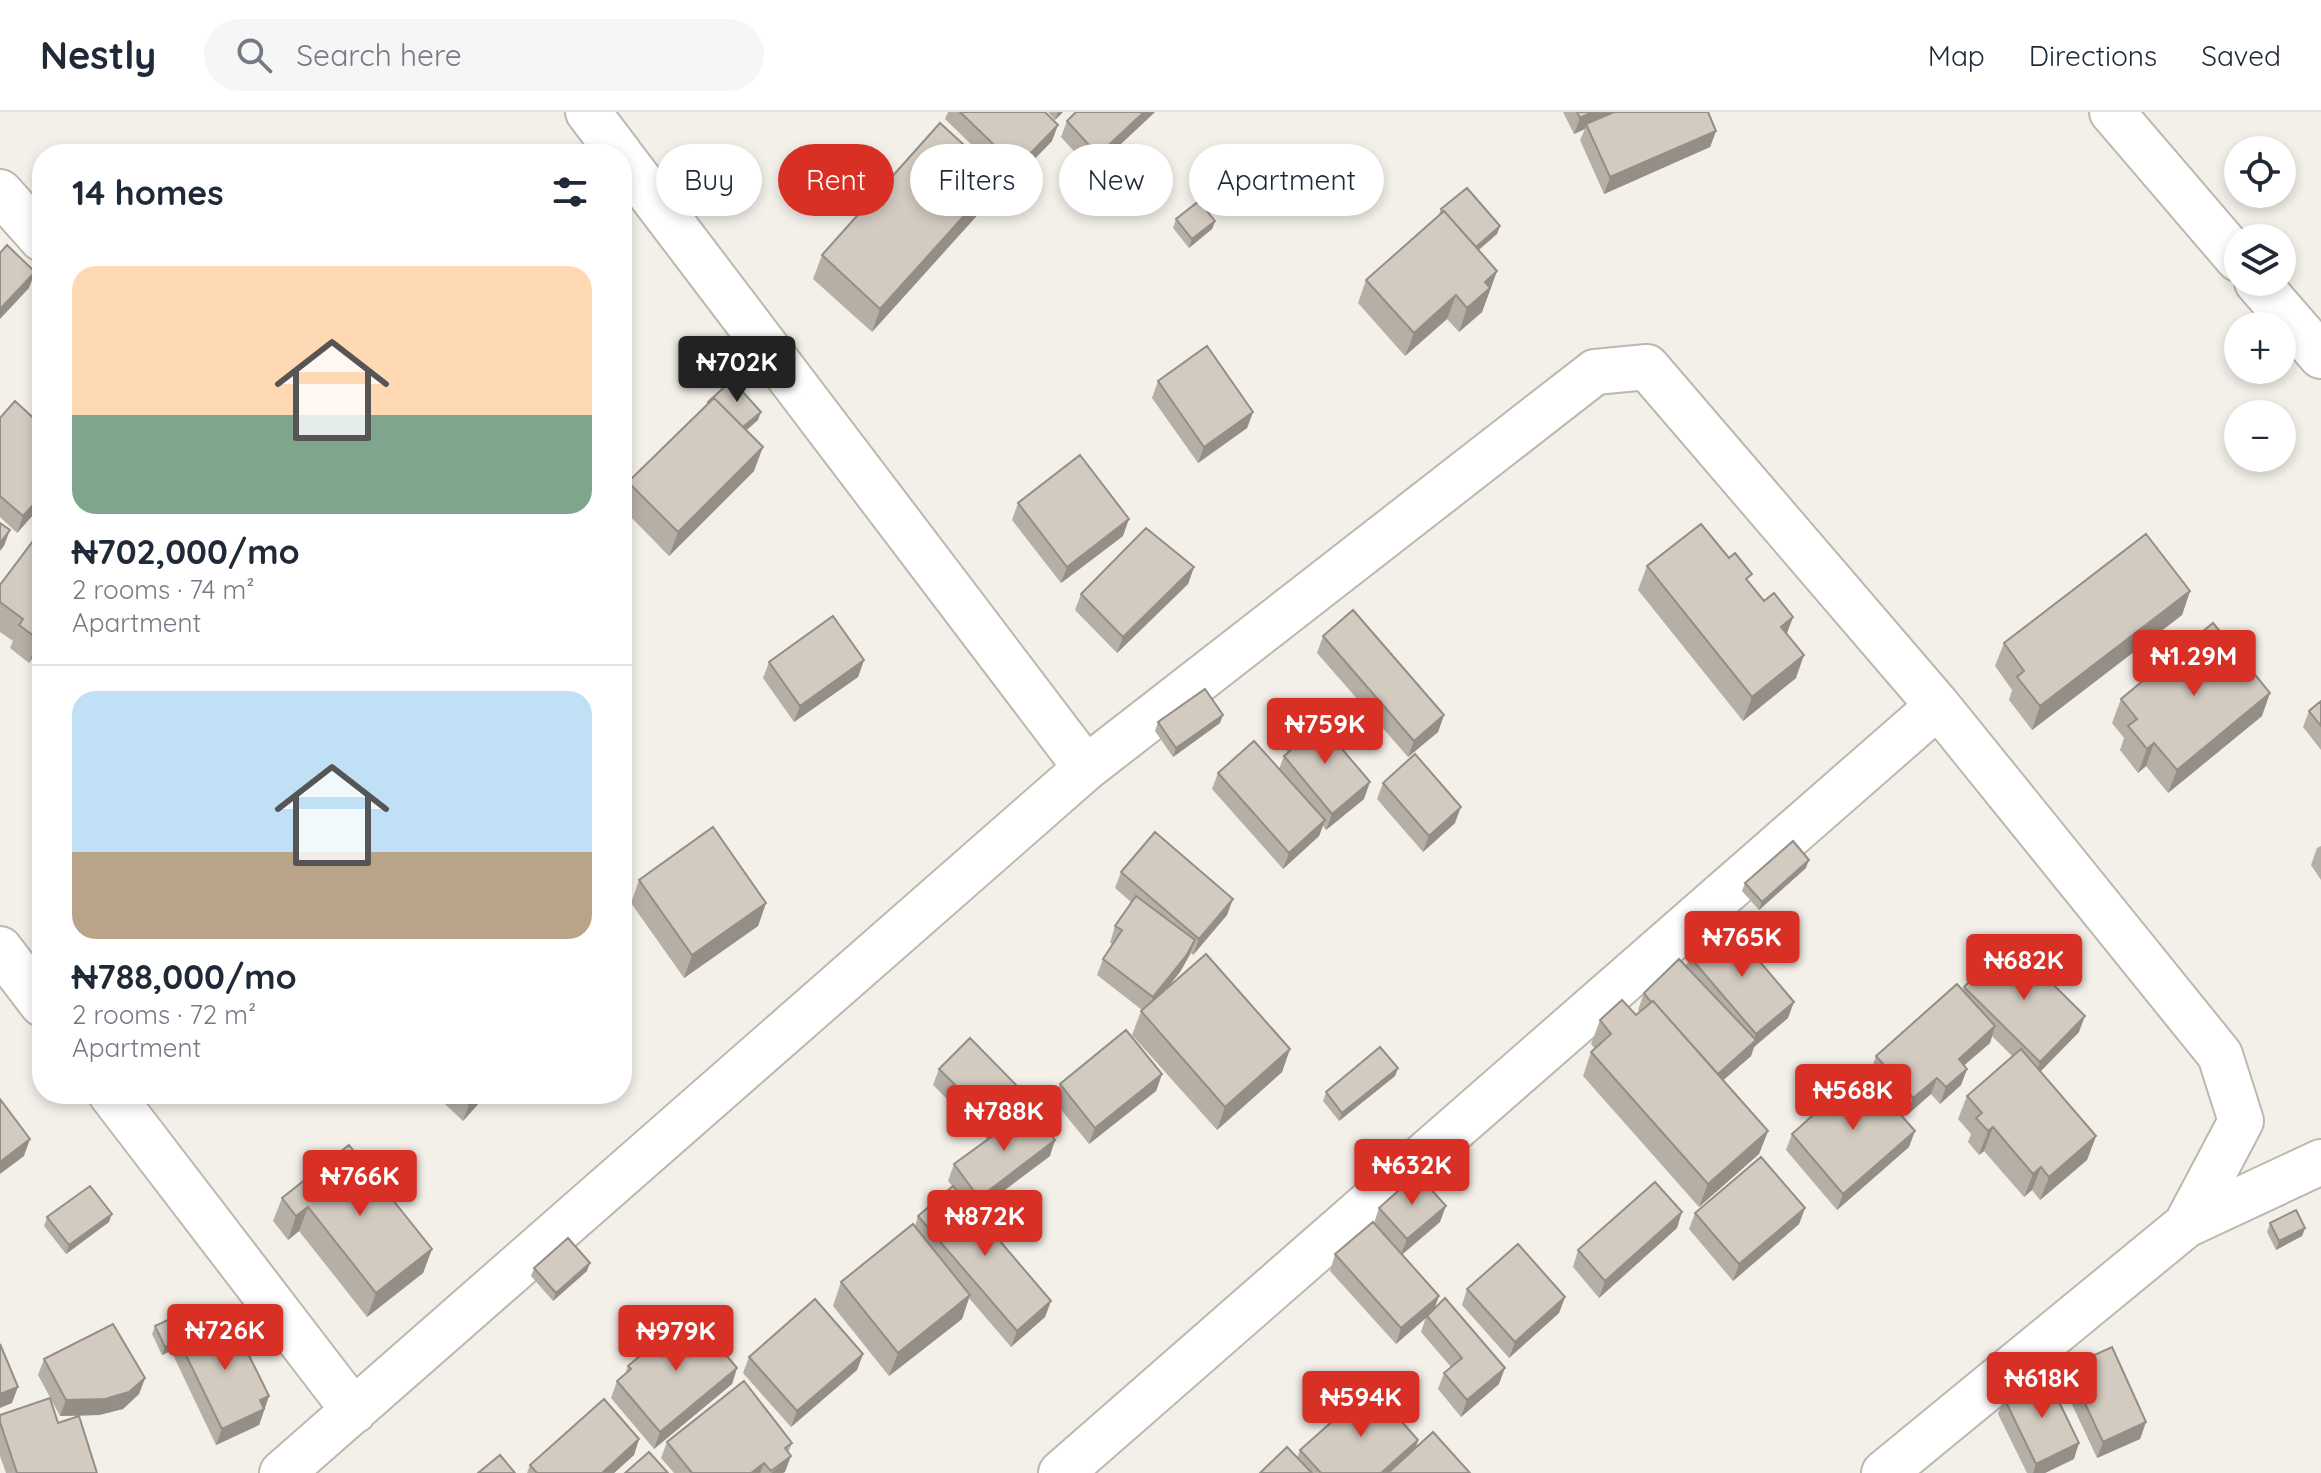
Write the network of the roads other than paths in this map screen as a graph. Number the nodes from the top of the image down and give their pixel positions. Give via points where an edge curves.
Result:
1 (588, 112) edge
2 (2112, 112) edge
3 (612, 144) edge
4 (632, 170) edge
5 (0, 192) edge
6 (32, 228) edge
7 (2224, 243) edge
8 (2269, 296) edge
9 (2321, 356) edge
10 (1938, 706) junction
11 (1086, 768) junction
12 (0, 949) edge
13 (32, 991) edge
14 (119, 1104) edge
15 (2321, 1162) edge
16 (2186, 1225) junction
17 (354, 1411) junction
18 (282, 1473) edge
19 (1061, 1473) edge
20 (1884, 1473) edge

1 - 3 street
2 - 7 street
4 - 11 street
5 - 6 street
8 - 9 street
10 - 11 street via 1647,367 1595,372
10 - 16 street via 2220,1055 2241,1121
10 - 19 street
11 - 17 street
12 - 13 street
14 - 17 street
15 - 16 street
16 - 20 street
17 - 18 street

